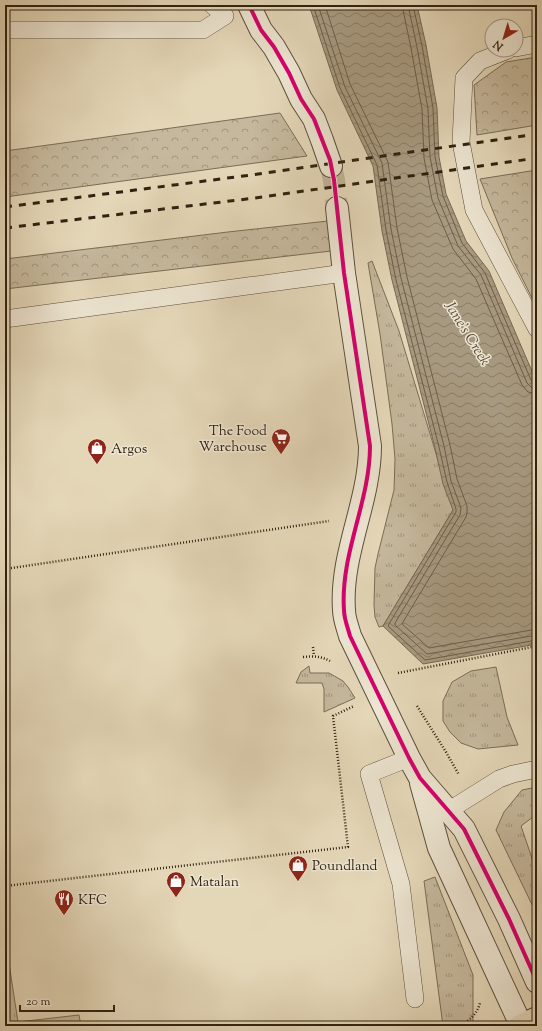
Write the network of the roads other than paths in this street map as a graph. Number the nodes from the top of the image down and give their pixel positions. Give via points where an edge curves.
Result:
1 (249, 6) edge
2 (219, 10) edge
3 (5, 30) edge
4 (537, 44) edge
5 (524, 46) edge
6 (488, 58) edge
7 (332, 166) tunnel mouth
8 (337, 208) tunnel mouth
9 (344, 273) junction
10 (5, 319) edge
11 (537, 329) edge
12 (409, 758) junction
13 (537, 769) edge
14 (420, 778) junction
15 (448, 810) junction
16 (537, 982) edge
17 (415, 999) dead end
18 (526, 1023) edge

1 - 2 lane
1 - 7 street via 314,119
2 - 3 lane via 203,30
4 - 5 lane
6 - 11 lane via 480,61 464,78 461,142 474,210
8 - 9 street
9 - 10 lane
9 - 12 street via 370,446 368,477 349,556 344,611 350,636
12 - 14 street
12 - 17 lane via 369,774 402,884
13 - 15 lane via 499,779
14 - 15 street
14 - 18 street via 439,848
15 - 16 street via 464,830 492,883

